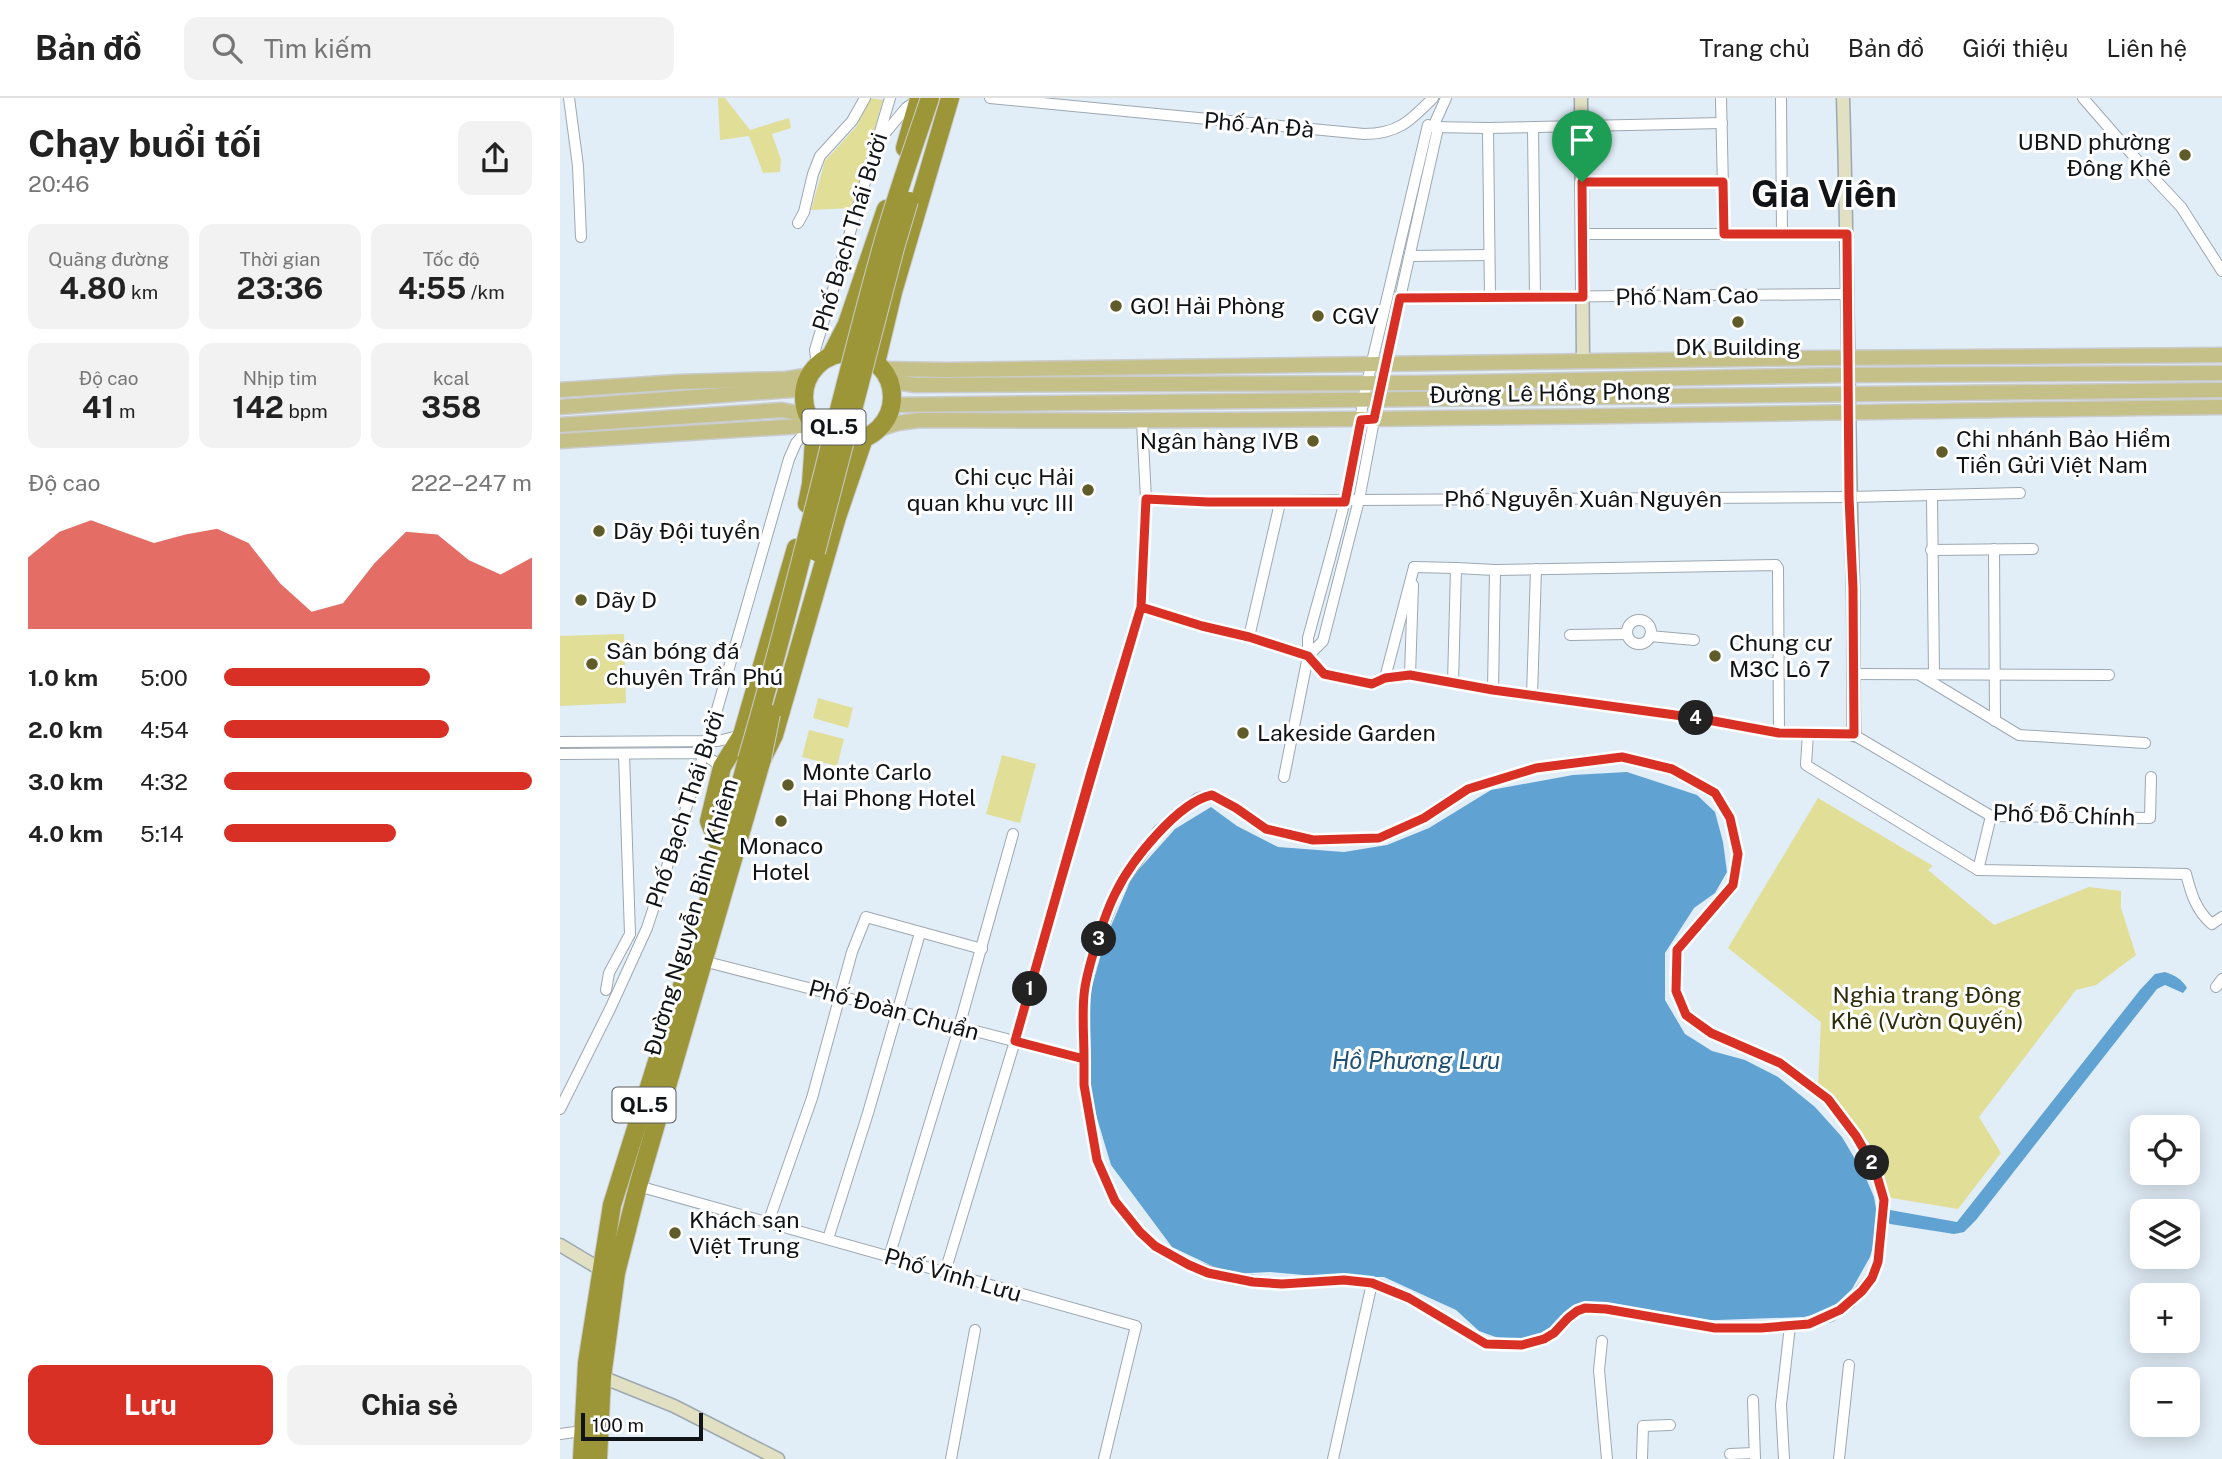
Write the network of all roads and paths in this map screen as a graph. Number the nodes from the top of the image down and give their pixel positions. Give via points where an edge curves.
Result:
1 (569, 98) edge
2 (865, 98) edge
3 (892, 98) edge
4 (930, 98) edge
5 (941, 98) edge
6 (950, 98) edge
7 (990, 98) edge
8 (1433, 98) edge
9 (1446, 98) edge
10 (1581, 98) edge
11 (1721, 98) edge
12 (1782, 98) edge
13 (1843, 98) edge
14 (2083, 98) edge
15 (913, 103) edge
16 (1412, 119) junction
17 (1722, 123) junction
18 (1581, 126) junction
19 (1433, 127) junction
20 (1534, 127) junction
21 (1488, 128) junction
22 (877, 143) junction
23 (1582, 182) junction
24 (1723, 182) junction
25 (798, 223) dead end
26 (1582, 234) junction
27 (1724, 234) junction
28 (1847, 234) junction
29 (1782, 235) junction
30 (581, 237) dead end
31 (1489, 255) junction
32 (1409, 260) junction
33 (1395, 264) junction
34 (2222, 271) edge
35 (862, 282) junction
36 (893, 292) junction
37 (1848, 294) junction
38 (1535, 297) junction
39 (1583, 297) junction
40 (1400, 298) junction
41 (1490, 298) junction
42 (2222, 355) edge
43 (1847, 358) junction
44 (1583, 361) junction
45 (1378, 364) junction
46 (1043, 369) junction
47 (883, 371) junction
48 (816, 372) junction
49 (2222, 373) edge
50 (1848, 375) junction
51 (1374, 383) junction
52 (637, 385) junction
53 (933, 385) junction
54 (1044, 385) junction
55 (560, 390) edge
56 (2222, 390) edge
57 (1849, 393) junction
58 (1370, 400) junction
59 (636, 402) junction
60 (892, 405) junction
61 (929, 406) junction
62 (560, 407) edge
63 (2222, 407) edge
64 (1849, 411) junction
65 (1368, 419) junction
66 (635, 420) junction
67 (1142, 421) junction
68 (813, 423) junction
69 (560, 425) edge
70 (871, 434) junction
71 (634, 436) junction
72 (560, 441) edge
73 (2020, 493) dead end
74 (1931, 495) junction
75 (1849, 497) junction
76 (1146, 499) junction
77 (1359, 500) junction
78 (1345, 502) junction
79 (1280, 503) junction
80 (806, 510) junction
81 (837, 517) junction
82 (1994, 549) junction
83 (2032, 549) dead end
84 (1931, 550) junction
85 (1414, 567) junction
86 (1456, 568) junction
87 (1536, 569) junction
88 (1495, 570) junction
89 (1141, 607) junction
90 (1627, 634) junction
91 (1570, 635) dead end
92 (1650, 636) junction
93 (1249, 637) junction
94 (1694, 640) dead end
95 (1308, 656) junction
96 (1853, 674) junction
97 (1410, 675) junction
98 (1920, 675) junction
99 (1934, 675) junction
100 (1995, 676) junction
101 (2109, 676) dead end
102 (1385, 678) junction
103 (1453, 683) junction
104 (1493, 690) junction
105 (1532, 695) junction
106 (1995, 721) junction
107 (1779, 733) junction
108 (1808, 733) junction
109 (742, 734) junction
110 (1854, 734) junction
111 (708, 741) junction
112 (560, 743) edge
113 (2145, 743) dead end
114 (702, 753) junction
115 (560, 754) edge
116 (624, 754) junction
117 (755, 759) junction
118 (722, 767) junction
119 (1284, 777) dead end
120 (2151, 777) dead end
121 (1991, 816) junction
122 (1013, 834) dead end
123 (722, 853) junction
124 (1978, 870) junction
125 (2222, 917) edge
126 (2212, 924) junction
127 (2222, 930) edge
128 (920, 933) junction
129 (982, 949) junction
130 (703, 961) junction
131 (606, 990) dead end
132 (839, 996) junction
133 (896, 1010) junction
134 (959, 1027) junction
135 (1015, 1041) junction
136 (1084, 1059) junction
137 (560, 1109) edge
138 (638, 1186) junction
139 (768, 1223) junction
140 (828, 1240) junction
141 (560, 1245) edge
142 (889, 1257) junction
143 (600, 1269) junction
144 (945, 1272) junction
145 (1372, 1283) junction
146 (1790, 1326) junction
147 (975, 1330) dead end
148 (1602, 1341) dead end
149 (1849, 1365) dead end
150 (601, 1377) junction
151 (1754, 1400) dead end
152 (1670, 1425) dead end
153 (582, 1431) junction
154 (560, 1434) edge
155 (1730, 1454) dead end
156 (1754, 1456) edge
157 (582, 1459) edge
158 (598, 1459) edge
159 (778, 1459) edge
160 (951, 1459) edge
161 (1104, 1459) edge
162 (1333, 1459) edge
163 (1607, 1459) edge
164 (1642, 1459) edge
165 (1784, 1459) edge
166 (1839, 1459) edge

1 - 30 street
2 - 25 street via 852,121 820,156
3 - 15 street
3 - 22 street, Phố Bạch Thái Bưởi
4 - 117 highway, QL.5, bridge via 882,246
5 - 117 highway, QL.5, bridge via 895,248 792,642
6 - 36 highway
7 - 16 street, Phố An Đà via 1364,134 1383,134
8 - 16 street, Phố An Đà
9 - 19 street
10 - 18 street
11 - 17 street
12 - 29 street
13 - 28 street
14 - 34 street via 2181,207
15 - 22 street
15 - 35 highway
16 - 19 street
17 - 18 street
17 - 24 street
18 - 20 street
18 - 23 street
19 - 21 street
19 - 32 street
19 - 33 street
20 - 21 street
20 - 38 street
21 - 31 street
22 - 48 street, Phố Bạch Thái Bưởi via 821,330
23 - 24 street
23 - 26 street
24 - 27 street
26 - 27 street
26 - 39 street
27 - 29 street
28 - 29 street
28 - 37 street
31 - 32 street
31 - 41 street
32 - 33 street
32 - 40 street
33 - 45 street
35 - 36 highway via 862,293 872,304
35 - 48 highway via 848,324
36 - 47 highway
37 - 39 street, Phố Nam Cao
37 - 43 street
38 - 39 street, Phố Nam Cao
38 - 41 street, Phố Nam Cao
39 - 44 street
40 - 41 street, Phố Nam Cao
40 - 45 street
42 - 43 main road, Đường Lê Hồng Phong
43 - 44 main road, Đường Lê Hồng Phong
43 - 50 street
44 - 45 main road, Đường Lê Hồng Phong
45 - 46 main road, Đường Lê Hồng Phong
45 - 51 street
46 - 47 main road, Đường Lê Hồng Phong
46 - 54 main road
47 - 48 highway via 854,354
47 - 53 main road, Đường Lê Hồng Phong
47 - 60 highway
48 - 52 main road via 786,379
48 - 59 main road
48 - 68 highway via 804,399
49 - 50 main road, Đường Lê Hồng Phong
50 - 51 main road, Đường Lê Hồng Phong
50 - 57 street
51 - 54 main road, Đường Lê Hồng Phong
51 - 58 street
52 - 55 main road
52 - 59 main road
53 - 54 main road, Đường Lê Hồng Phong
53 - 61 main road via 921,396
56 - 57 main road, Đường Lê Hồng Phong
57 - 58 main road, Đường Lê Hồng Phong
57 - 64 street
58 - 61 main road, Đường Lê Hồng Phong
58 - 65 street
59 - 62 main road
60 - 61 main road, Đường Lê Hồng Phong
60 - 70 highway via 887,418
63 - 64 main road, Đường Lê Hồng Phong
64 - 65 main road, Đường Lê Hồng Phong
64 - 75 street
65 - 67 main road, Đường Lê Hồng Phong
65 - 77 street
65 - 78 street
66 - 68 main road via 782,410
66 - 69 main road
66 - 71 main road
67 - 70 main road, Đường Lê Hồng Phong via 920,420
67 - 76 street
68 - 70 highway via 837,440
68 - 71 main road
68 - 80 highway, Đường Nguyễn Bỉnh Khiêm / QL.5
68 - 111 street, Phố Bạch Thái Bưởi via 789,459
70 - 81 highway, Đường Nguyễn Bỉnh Khiêm / QL.5
71 - 72 main road
73 - 74 street, Phố Nguyễn Xuân Nguyên
74 - 75 street, Phố Nguyễn Xuân Nguyên
74 - 84 street
75 - 77 street, Phố Nguyễn Xuân Nguyên
75 - 96 street
76 - 79 street, Phố Nguyễn Xuân Nguyên
76 - 89 street
77 - 78 street, Phố Nguyễn Xuân Nguyên
77 - 95 street via 1323,641
78 - 79 street, Phố Nguyễn Xuân Nguyên
78 - 95 street via 1308,638
79 - 93 street
80 - 81 highway via 822,497 833,505
80 - 109 highway, Đường Nguyễn Bỉnh Khiêm / QL.5
81 - 117 highway, Đường Nguyễn Bỉnh Khiêm / QL.5 via 774,735
82 - 83 street
82 - 84 street
82 - 100 street
84 - 99 street
85 - 86 street
85 - 97 street
85 - 102 street
86 - 88 street
86 - 103 street
87 - 88 street
87 - 105 street
87 - 107 street via 1776,565
88 - 104 street
89 - 93 street, Phố Đỗ Chính
89 - 135 street
90 - 91 street
90 - 92 street via 1638,644
90 - 92 street via 1638,620 1648,625
92 - 94 street
93 - 95 street, Phố Đỗ Chính
95 - 102 street, Phố Đỗ Chính via 1324,674 1372,684
95 - 119 street
96 - 98 street
96 - 110 street
97 - 102 street, Phố Đỗ Chính
97 - 103 street, Phố Đỗ Chính
98 - 99 street
98 - 106 street
99 - 100 street
100 - 101 street
100 - 106 street
103 - 104 street, Phố Đỗ Chính
104 - 105 street, Phố Đỗ Chính
105 - 107 street, Phố Đỗ Chính
106 - 113 street via 2019,735
107 - 108 street, Phố Đỗ Chính
108 - 110 street, Phố Đỗ Chính
108 - 124 street via 1806,765
109 - 111 street
109 - 117 highway, Đường Nguyễn Bỉnh Khiêm / QL.5
109 - 118 highway
110 - 121 street, Phố Đỗ Chính
111 - 112 street
111 - 114 street, Phố Bạch Thái Bưởi
114 - 116 street
114 - 118 street
114 - 137 street, Phố Bạch Thái Bưởi via 647,928
115 - 116 street
116 - 131 street via 630,934 609,973
117 - 123 highway, QL.5
117 - 130 highway, Đường Nguyễn Bỉnh Khiêm / QL.5
118 - 123 highway via 709,821
120 - 121 street, Phố Đỗ Chính via 2150,818
121 - 124 street
122 - 129 street
123 - 143 highway, QL.5 via 612,1205
124 - 126 street via 2186,874 2196,904
125 - 126 street
126 - 127 street
128 - 129 street
128 - 132 street via 866,917
128 - 133 street
129 - 134 street
130 - 132 street, Phố Đoàn Chuẩn
130 - 138 highway, Đường Nguyễn Bỉnh Khiêm / QL.5
132 - 133 street, Phố Đoàn Chuẩn
132 - 139 street via 811,1098
133 - 134 street, Phố Đoàn Chuẩn
133 - 140 street
134 - 135 street, Phố Đoàn Chuẩn
134 - 142 street
135 - 136 street, Phố Đoàn Chuẩn
135 - 144 street
136 - 145 street via 1097,1160 1128,1219 1155,1246 1208,1273 1253,1282
136 - 146 street via 1084,993 1116,892 1158,831 1198,798 1212,795 1266,829 1289,835 1313,840 1379,838 1424,818 1468,789 1536,768 1622,757 1672,769 1715,793 1730,818 1738,854 1733,885 1677,950 1676,991 1686,1015 1711,1033 1780,1063 1828,1099 1875,1169 1884,1200 1872,1278 1850,1303 1830,1316
138 - 139 street, Phố Vĩnh Lưu
138 - 150 highway, Đường Nguyễn Bỉnh Khiêm / QL.5 via 616,1273
139 - 140 street, Phố Vĩnh Lưu
140 - 142 street, Phố Vĩnh Lưu
141 - 143 street
142 - 144 street, Phố Vĩnh Lưu
143 - 153 highway, QL.5
144 - 161 street, Phố Vĩnh Lưu via 1136,1326
145 - 146 street via 1409,1298 1486,1344 1522,1345 1544,1339 1585,1308 1715,1328
145 - 162 street
146 - 165 street via 1782,1405
147 - 160 street
148 - 163 street via 1599,1370
149 - 166 street
150 - 158 highway, Đường Nguyễn Bỉnh Khiêm / QL.5
150 - 159 street via 674,1406
151 - 156 street
152 - 164 street via 1643,1426
153 - 154 street
153 - 157 highway, QL.5
155 - 156 street

